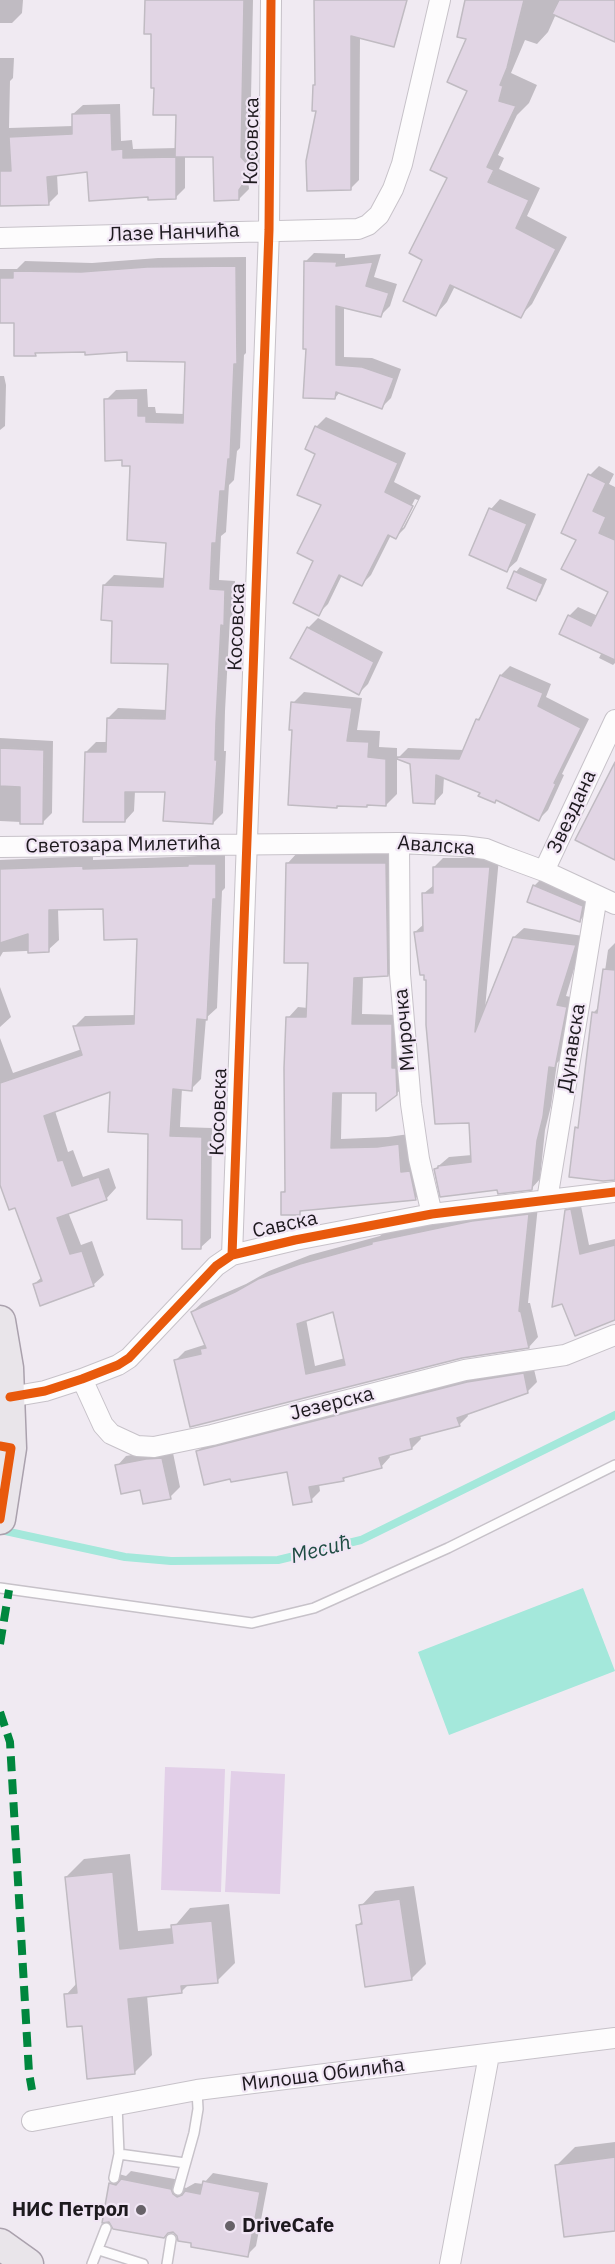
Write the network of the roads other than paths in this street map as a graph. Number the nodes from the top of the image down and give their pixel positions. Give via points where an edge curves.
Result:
1 (272, 0) edge
2 (440, 0) edge
3 (269, 230) junction
4 (0, 238) edge
5 (615, 720) edge
6 (399, 843) junction
7 (246, 844) junction
8 (0, 847) edge
9 (544, 871) junction
10 (597, 896) junction
11 (615, 904) edge
12 (615, 1192) edge
13 (547, 1200) junction
14 (432, 1214) junction
15 (232, 1255) junction
16 (0, 1321) edge
17 (615, 1335) edge
18 (82, 1379) junction
19 (10, 1397) junction
20 (6, 1447) edge
21 (615, 1465) edge
22 (2, 1509) edge
23 (0, 1588) edge
24 (615, 2038) edge
25 (489, 2055) junction
26 (197, 2090) junction
27 (117, 2105) junction
28 (32, 2121) dead end
29 (119, 2154) junction
30 (185, 2163) junction
31 (114, 2178) dead end
32 (178, 2190) dead end
33 (106, 2228) dead end
34 (171, 2239) dead end
35 (0, 2244) edge
36 (99, 2250) junction
37 (28, 2264) edge
38 (92, 2264) edge
39 (143, 2264) edge
40 (167, 2264) edge
41 (450, 2264) edge

1 - 3 street, Косовска
2 - 3 street, Лазе Нанчића via 402,164 379,215 358,229
3 - 4 street, Лазе Нанчића
3 - 7 street, Косовска
5 - 9 street, Звездана
6 - 7 street, Авалска
6 - 9 street, Авалска via 486,849
6 - 14 street, Мирочка via 400,974 411,1104
7 - 8 street, Светозара Милетића
7 - 15 street, Косовска
9 - 10 street, Авалска
10 - 11 street, Авалска
10 - 13 street, Дунавска
12 - 13 street, Савска
13 - 14 street, Савска
14 - 15 street, Савска
15 - 18 street, Савска via 216,1266 129,1358
16 - 19 main road
17 - 18 street, Језерска via 565,1355 465,1370 154,1447 137,1446 111,1434
18 - 19 street, Савска
19 - 20 main road
20 - 22 main road
21 - 23 lane via 448,1548 314,1608 252,1623
24 - 25 street, Милоша Обилића
25 - 26 street, Милоша Обилића
25 - 41 street
26 - 27 street, Милоша Обилића
26 - 30 lane via 198,2109
27 - 28 street, Милоша Обилића
27 - 29 lane
29 - 30 lane
29 - 31 lane
30 - 32 lane
33 - 36 lane
34 - 40 lane
35 - 37 main road
36 - 38 lane
36 - 39 lane

